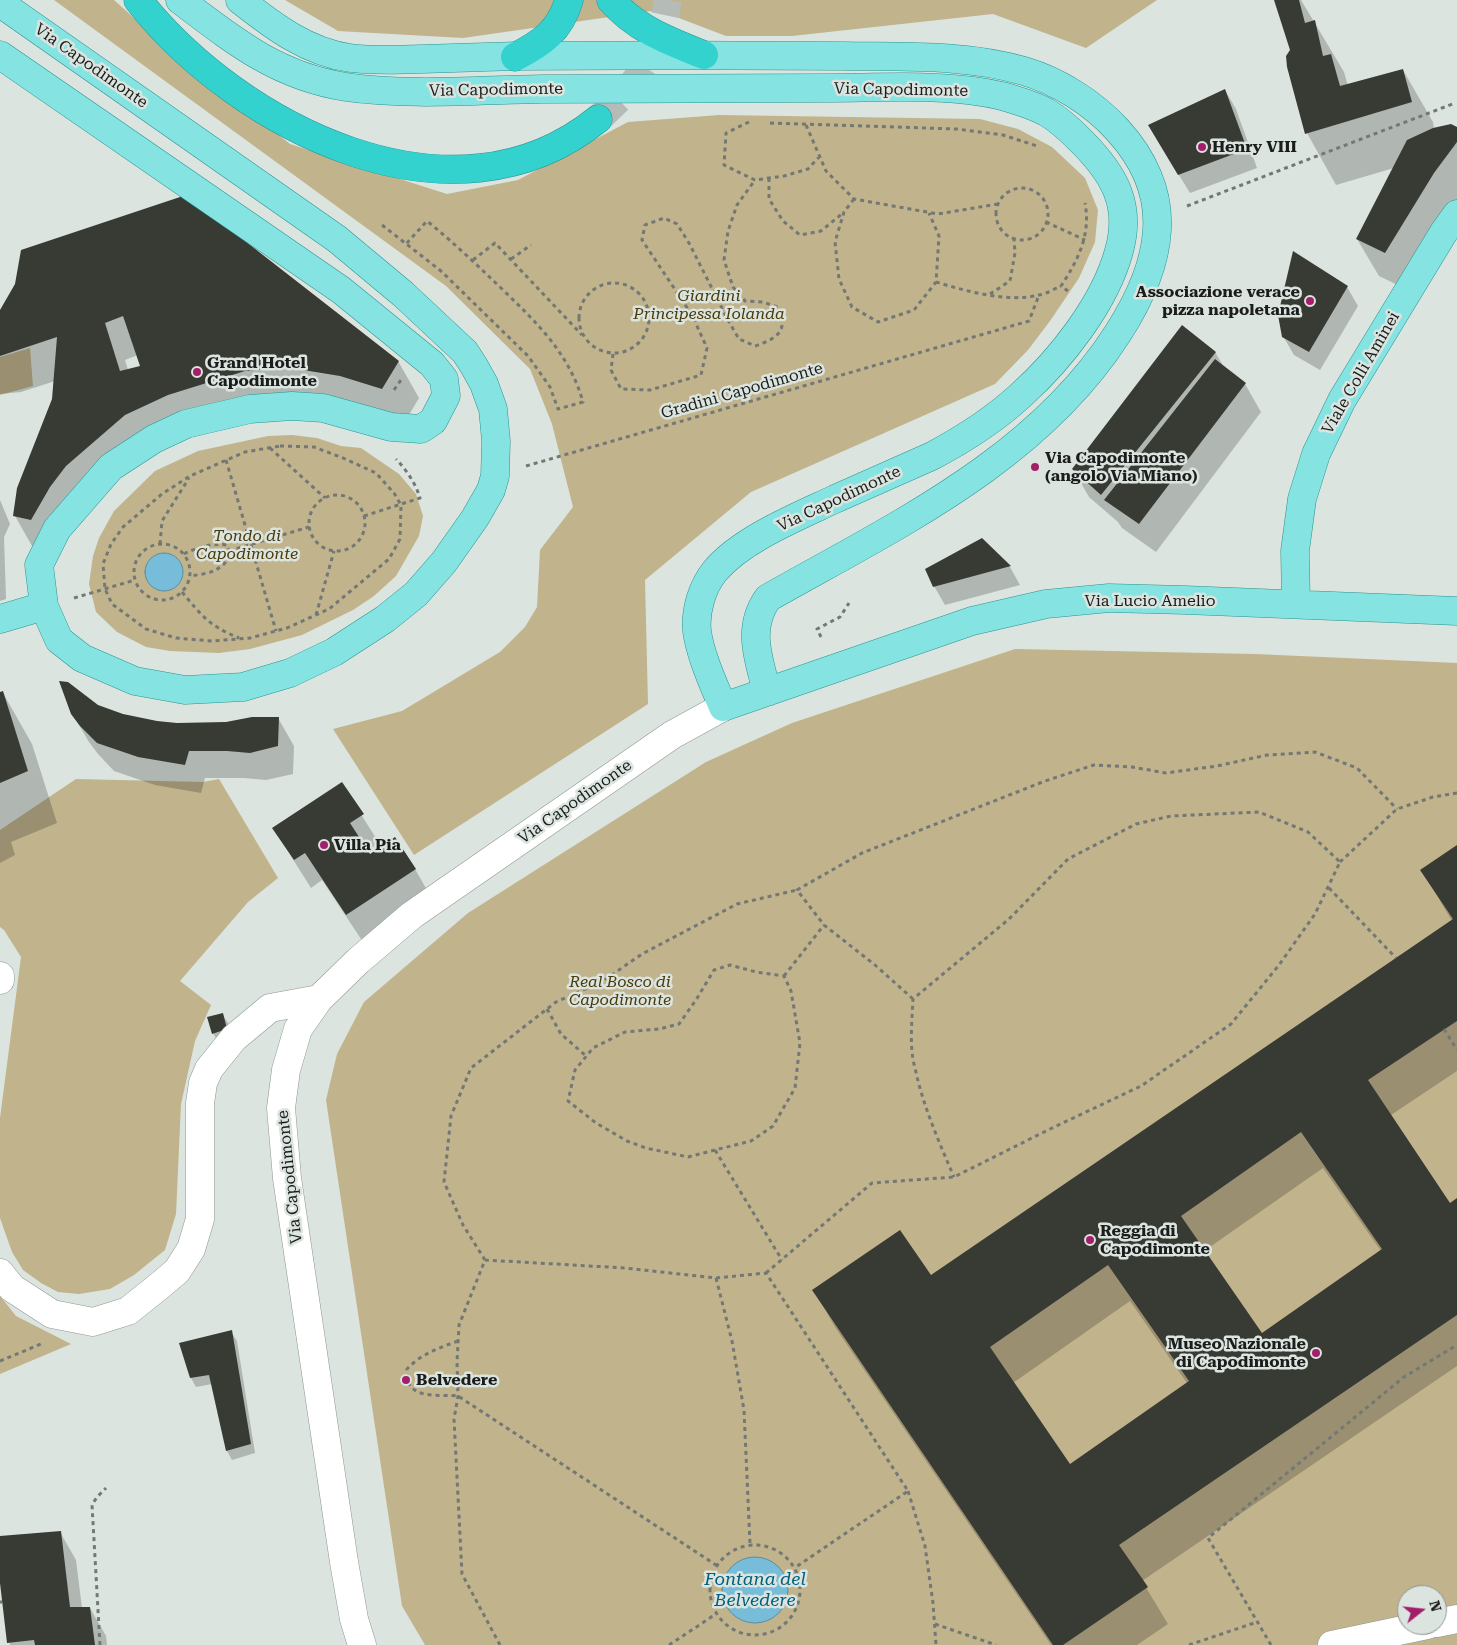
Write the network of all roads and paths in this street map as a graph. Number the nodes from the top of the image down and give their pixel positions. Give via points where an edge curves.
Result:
1 (138, 0) edge
2 (180, 0) edge
3 (240, 0) edge
4 (569, 0) edge
5 (611, 0) edge
6 (0, 3) edge
7 (704, 54) junction
8 (0, 55) edge
9 (515, 56) junction
10 (1455, 104) dead end
11 (598, 119) tunnel mouth
12 (750, 121) dead end
13 (768, 123) dead end
14 (806, 125) junction
15 (1038, 146) dead end
16 (820, 156) junction
17 (769, 178) junction
18 (755, 180) junction
19 (1083, 197) dead end
20 (854, 199) junction
21 (998, 204) junction
22 (844, 212) junction
23 (929, 213) junction
24 (1457, 214) edge
25 (1158, 217) junction
26 (1046, 222) junction
27 (1088, 222) dead end
28 (382, 226) dead end
29 (1014, 239) junction
30 (1085, 240) dead end
31 (406, 244) junction
32 (531, 245) dead end
33 (510, 258) junction
34 (473, 260) junction
35 (936, 282) junction
36 (1060, 286) dead end
37 (988, 295) junction
38 (1039, 295) junction
39 (584, 337) junction
40 (613, 354) junction
41 (270, 448) junction
42 (392, 455) dead end
43 (226, 460) junction
44 (532, 464) dead end
45 (190, 476) junction
46 (325, 498) junction
47 (401, 505) junction
48 (364, 516) junction
49 (309, 527) junction
50 (160, 544) junction
51 (250, 544) junction
52 (229, 551) junction
53 (334, 551) junction
54 (184, 554) junction
55 (190, 576) junction
56 (135, 580) junction
57 (104, 589) junction
58 (182, 592) junction
59 (849, 603) dead end
60 (1296, 604) junction
61 (44, 606) junction
62 (1457, 611) edge
63 (316, 615) junction
64 (0, 619) edge
65 (276, 631) junction
66 (821, 637) dead end
67 (240, 638) junction
68 (767, 692) junction
69 (723, 707) junction
70 (1457, 793) edge
71 (1397, 809) junction
72 (1340, 862) junction
73 (1328, 888) junction
74 (797, 890) junction
75 (824, 924) junction
76 (1396, 958) dead end
77 (0, 976) edge
78 (784, 976) junction
79 (0, 980) edge
80 (319, 999) junction
81 (913, 999) junction
82 (547, 1009) junction
83 (1444, 1030) dead end
84 (1457, 1050) edge
85 (586, 1056) junction
86 (715, 1150) junction
87 (954, 1177) junction
88 (485, 1260) junction
89 (782, 1260) junction
90 (0, 1273) edge
91 (766, 1273) junction
92 (716, 1278) junction
93 (458, 1341) junction
94 (1457, 1345) edge
95 (458, 1396) junction
96 (106, 1488) dead end
97 (908, 1491) junction
98 (750, 1544) junction
99 (716, 1565) junction
100 (796, 1567) junction
101 (716, 1614) junction
102 (1257, 1622) junction
103 (934, 1624) junction
104 (1397, 1631) edge
105 (100, 1645) edge
106 (362, 1645) edge
107 (500, 1645) edge
108 (669, 1645) edge
109 (936, 1645) edge
110 (996, 1645) edge
111 (1189, 1645) edge
112 (1271, 1645) edge
113 (1332, 1645) edge

1 - 11 highway via 193,58 254,103 322,140 398,165 461,170 497,166 558,146 581,134
2 - 69 main road, Via Capodimonte via 264,60 293,73 346,87 410,91 688,88 979,92 1046,112 1065,125 1110,174 1120,198 1124,229 1112,272 1093,309 1047,369 998,414 953,444 794,518 742,548 714,572 698,607 697,631
3 - 9 main road, Via Capodimonte via 292,38 325,53 352,59
4 - 9 highway via 561,21 552,33
5 - 7 highway via 646,30
6 - 61 main road, Via Capodimonte via 337,239 404,294 465,352 484,384 492,409 496,441 495,476 491,490 444,562 416,594 385,619 334,652 290,672 243,687 185,690 135,682 82,658 59,640
7 - 9 main road, Via Capodimonte
7 - 25 main road, Via Capodimonte via 936,58 999,64 1029,72 1082,98 1125,138 1144,170
8 - 61 main road via 341,290 432,364 444,379 446,396 433,421 420,429 390,426 323,408 292,406 221,415 186,424 154,439 111,467 57,529 39,565
10 - 25 path
12 - 18 path via 726,133 724,165
13 - 14 path
14 - 15 path via 957,129 1003,135
14 - 16 path
16 - 17 path via 808,169
16 - 20 path via 826,171
17 - 18 path
17 - 22 path via 769,200 783,221 800,236 820,231
18 - 40 path via 737,205 728,231 724,260 733,287 745,301 763,302 780,308 783,318 781,331 772,340 755,346 739,339 689,243 677,224 664,218 645,225 642,240 700,331 707,348 701,375 650,390 621,389 612,370
19 - 27 path
20 - 22 path
20 - 23 path
21 - 23 path
21 - 26 path via 1008,191 1017,188 1035,190 1046,203
21 - 29 path via 997,221
22 - 35 path via 836,242 839,279 852,307 878,322 914,310
23 - 35 path via 939,236
24 - 60 main road, Viale Colli Aminei via 1342,400 1316,454 1302,498 1295,551
25 - 68 main road, Via Capodimonte via 1156,242 1147,276 1125,323 1087,377 1054,410 1022,441 952,493 768,598 757,619 756,647
26 - 29 path via 1038,235
26 - 30 path
28 - 31 path
29 - 37 path via 1010,281
31 - 34 path via 427,221
31 - 34 path via 441,271 528,356 550,387 558,409 583,402 560,351 541,326
32 - 33 path
33 - 34 path via 495,243
33 - 39 path
35 - 37 path
36 - 38 path
37 - 38 path
38 - 44 path, Gradini Capodimonte via 1030,321
39 - 40 path via 592,346
39 - 40 path via 579,315 589,294 610,284 632,289 647,306 647,329 635,347
41 - 43 path via 245,452
41 - 46 path
41 - 47 path via 314,447 343,458 376,473
42 - 47 path via 407,470 420,498
43 - 45 path
43 - 51 path
45 - 50 path via 162,521
45 - 57 path via 122,527 110,544 103,564
46 - 48 path via 334,495 351,499 358,504
46 - 49 path via 312,510
47 - 48 path
47 - 63 path via 400,539 389,559 329,609
48 - 53 path via 360,540 344,551
49 - 51 path
49 - 53 path via 316,543
50 - 54 path via 169,544
50 - 56 path via 151,546 137,558
51 - 52 path
51 - 65 path
52 - 54 path via 227,545 215,544
52 - 55 path via 231,555 226,563 217,570
53 - 63 path
54 - 55 path via 189,562
55 - 58 path
56 - 57 path
56 - 58 path via 142,593 151,598 170,600
57 - 61 path
57 - 67 path via 112,604 146,629 185,639
58 - 67 path via 207,621
59 - 66 path via 840,617 817,629
60 - 62 main road, Via Lucio Amelio
60 - 68 main road, Via Lucio Amelio via 1109,598 1046,604 972,621
61 - 64 main road
63 - 65 path
65 - 67 path
68 - 69 main road, Via Lucio Amelio
69 - 80 street, Via Capodimonte via 672,735 412,915
70 - 71 path
71 - 72 path
71 - 74 path via 1357,768 1315,752 1267,755 1166,773 1094,765 862,853
72 - 73 path
72 - 81 path via 1308,832 1259,812 1171,816 1136,824 1068,859 1009,919
73 - 76 path
73 - 87 path via 1310,921 1279,965 1231,1024 1141,1086
74 - 75 path
74 - 82 path via 737,904 642,954 603,981
75 - 78 path
75 - 81 path
77 - 79 street
78 - 85 path via 730,965 714,970 679,1024 625,1032 593,1048
78 - 86 path via 791,991 800,1043 795,1088 773,1126 751,1141
80 - 90 street via 270,1008 234,1038 209,1069 200,1103 200,1219 191,1249 177,1271 128,1310 93,1322 52,1314 12,1288
80 - 106 street, Via Capodimonte via 298,1029 286,1070 281,1108 286,1178 331,1479 354,1619
81 - 87 path via 914,1067
82 - 85 path via 561,1034
82 - 88 path via 471,1068 450,1116 444,1182 463,1225
83 - 84 path
85 - 86 path via 575,1070 568,1101 596,1123 646,1148 688,1157
86 - 89 path
87 - 89 path via 872,1182
88 - 92 path via 625,1268
88 - 93 path via 458,1325
89 - 91 path
91 - 92 path
91 - 97 path
92 - 98 path via 732,1341 744,1410
93 - 95 path
93 - 95 path via 415,1360 407,1369 408,1382 420,1394
94 - 102 path via 1404,1377 1208,1538
95 - 99 path
95 - 107 path via 454,1420 462,1574
96 - 105 path via 92,1505
97 - 100 path
97 - 103 path via 925,1546
98 - 99 path via 731,1550
98 - 100 path via 776,1548
99 - 101 path via 709,1590
100 - 101 path via 802,1590 795,1613 779,1630 756,1636 733,1630
101 - 108 path
102 - 111 path
102 - 112 path
103 - 109 path
103 - 110 path
104 - 113 street

